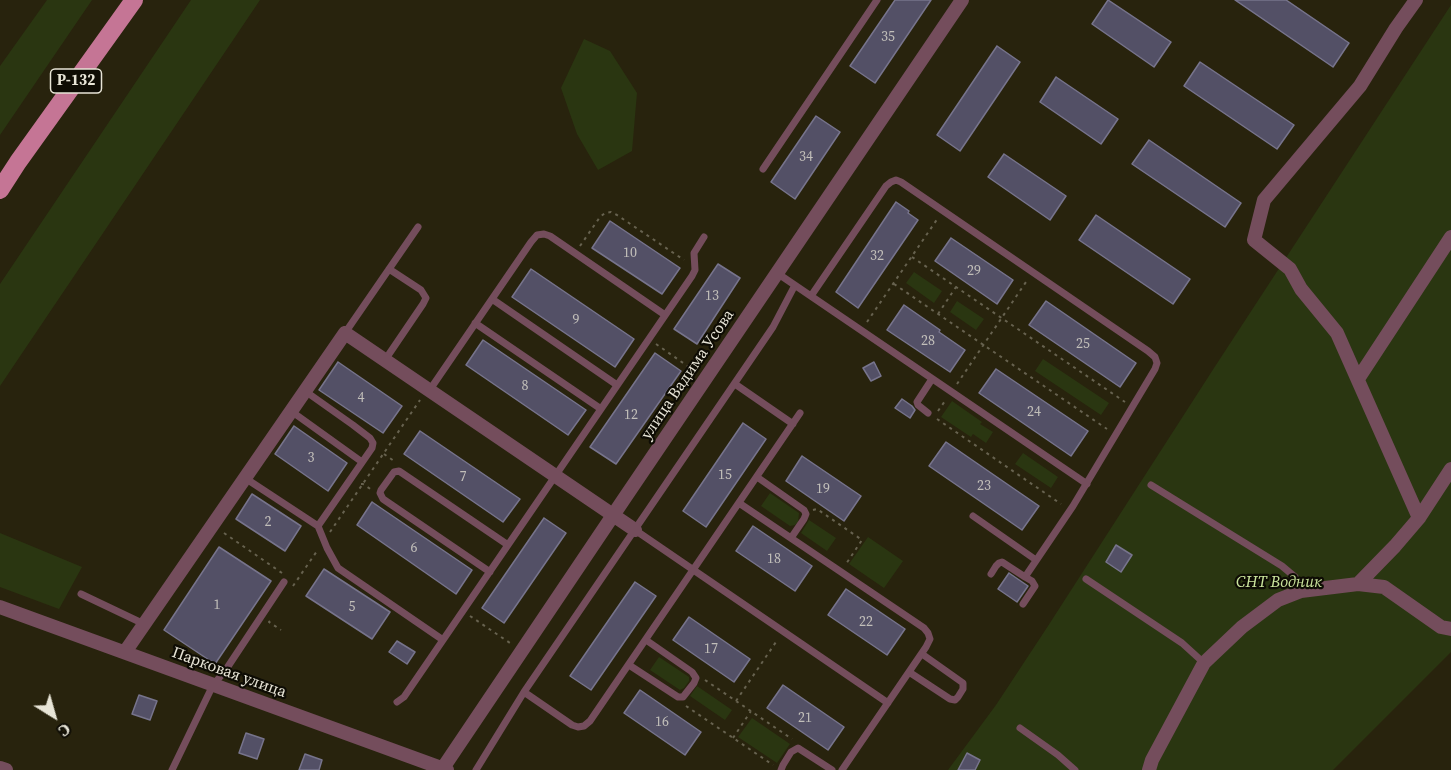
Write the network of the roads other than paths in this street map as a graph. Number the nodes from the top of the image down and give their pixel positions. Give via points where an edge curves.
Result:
1 (134, 0) edge
2 (877, 0) edge
3 (962, 0) edge
4 (1416, 0) edge
5 (763, 169) dead end
6 (0, 190) edge
7 (418, 227) dead end
8 (704, 237) dead end
9 (1451, 237) edge
10 (389, 269) junction
11 (777, 273) junction
12 (795, 285) junction
13 (811, 296) junction
14 (492, 299) junction
15 (665, 315) junction
16 (475, 323) junction
17 (345, 333) junction
18 (385, 360) junction
19 (932, 379) junction
20 (1358, 379) junction
21 (735, 384) junction
22 (617, 385) junction
23 (428, 390) junction
24 (305, 391) junction
25 (601, 409) junction
26 (291, 411) junction
27 (800, 413) dead end
28 (928, 413) dead end
29 (794, 423) junction
30 (362, 462) junction
31 (1451, 469) edge
32 (555, 476) junction
33 (757, 477) junction
34 (245, 478) junction
35 (1087, 484) junction
36 (1151, 485) dead end
37 (739, 502) junction
38 (613, 516) junction
39 (972, 516) dead end
40 (1419, 518) junction
41 (318, 526) junction
42 (635, 530) junction
43 (791, 538) junction
44 (508, 545) junction
45 (1036, 560) junction
46 (693, 570) junction
47 (490, 572) junction
48 (990, 574) dead end
49 (1025, 577) junction
50 (286, 579) road end
51 (1086, 579) dead end
52 (1358, 584) junction
53 (1300, 591) junction
54 (81, 594) dead end
55 (1023, 604) dead end
56 (0, 607) edge
57 (144, 624) junction
58 (1451, 629) edge
59 (443, 640) junction
60 (646, 640) junction
61 (125, 652) junction
62 (921, 654) junction
63 (1204, 663) junction
64 (629, 664) junction
65 (909, 672) junction
66 (213, 685) junction
67 (524, 692) junction
68 (398, 702) dead end
69 (888, 703) junction
70 (1020, 728) dead end
71 (0, 768) edge
72 (445, 769) edge
73 (781, 769) edge
74 (6, 770) edge
75 (172, 770) edge
76 (476, 770) edge
77 (832, 770) edge
78 (842, 770) edge
79 (1075, 770) edge
80 (1149, 770) edge

1 - 6 main road, Р-132
2 - 5 lane
3 - 11 street, улица Вадима Усова
4 - 20 street via 1360,86 1264,201 1254,240 1290,269 1337,333
7 - 10 lane
8 - 15 lane via 694,253 692,276
9 - 20 street
10 - 17 lane
10 - 18 lane via 421,290 426,298
11 - 12 lane
11 - 38 street, улица Вадима Усова
12 - 13 lane
12 - 21 lane via 774,327
13 - 19 lane
13 - 35 lane via 885,186 896,180 901,182 1155,357 1155,369
14 - 15 lane via 531,242 544,234
14 - 16 lane
14 - 22 lane
15 - 22 lane
16 - 23 lane
16 - 25 lane
17 - 18 street
17 - 24 street
18 - 23 street
19 - 28 lane via 917,402
19 - 35 lane
20 - 40 street
21 - 29 lane
21 - 42 lane
22 - 25 lane
23 - 32 street
24 - 26 street
24 - 30 lane via 370,438 372,448
25 - 32 lane
26 - 30 lane
26 - 34 street
27 - 29 lane
29 - 33 lane
30 - 41 lane
31 - 40 street
32 - 38 street
32 - 44 lane
33 - 37 lane
33 - 43 lane via 804,510 804,519
34 - 41 lane
34 - 57 street
35 - 45 lane
36 - 53 lane via 1282,566 1295,577
37 - 43 lane
37 - 46 lane
38 - 42 street
38 - 72 street, улица Вадима Усова
39 - 45 lane
40 - 52 street
41 - 59 lane via 338,568
42 - 46 lane
42 - 67 lane
43 - 62 lane via 924,628 930,639
44 - 47 lane
44 - 47 lane via 402,472 394,472 390,477 380,493 383,499
45 - 49 lane
46 - 60 lane
46 - 69 lane
47 - 59 lane
48 - 49 lane via 1002,562
49 - 55 lane via 1035,586
50 - 66 lane
51 - 63 lane via 1182,643
52 - 53 street
52 - 58 street via 1384,587 1441,627
53 - 63 street via 1278,600 1242,627
54 - 57 lane
56 - 61 street, Парковая улица
57 - 61 street
59 - 68 lane
60 - 64 lane
60 - 64 lane via 692,672 694,683 683,697 674,696
61 - 66 street, Парковая улица
62 - 65 lane
62 - 65 lane via 963,684 958,697 950,699
63 - 80 street
64 - 67 lane via 584,726 572,725
65 - 69 lane
66 - 72 street, Парковая улица
66 - 75 lane
67 - 76 lane
69 - 78 lane
70 - 79 lane
71 - 74 street
73 - 77 lane via 798,748

